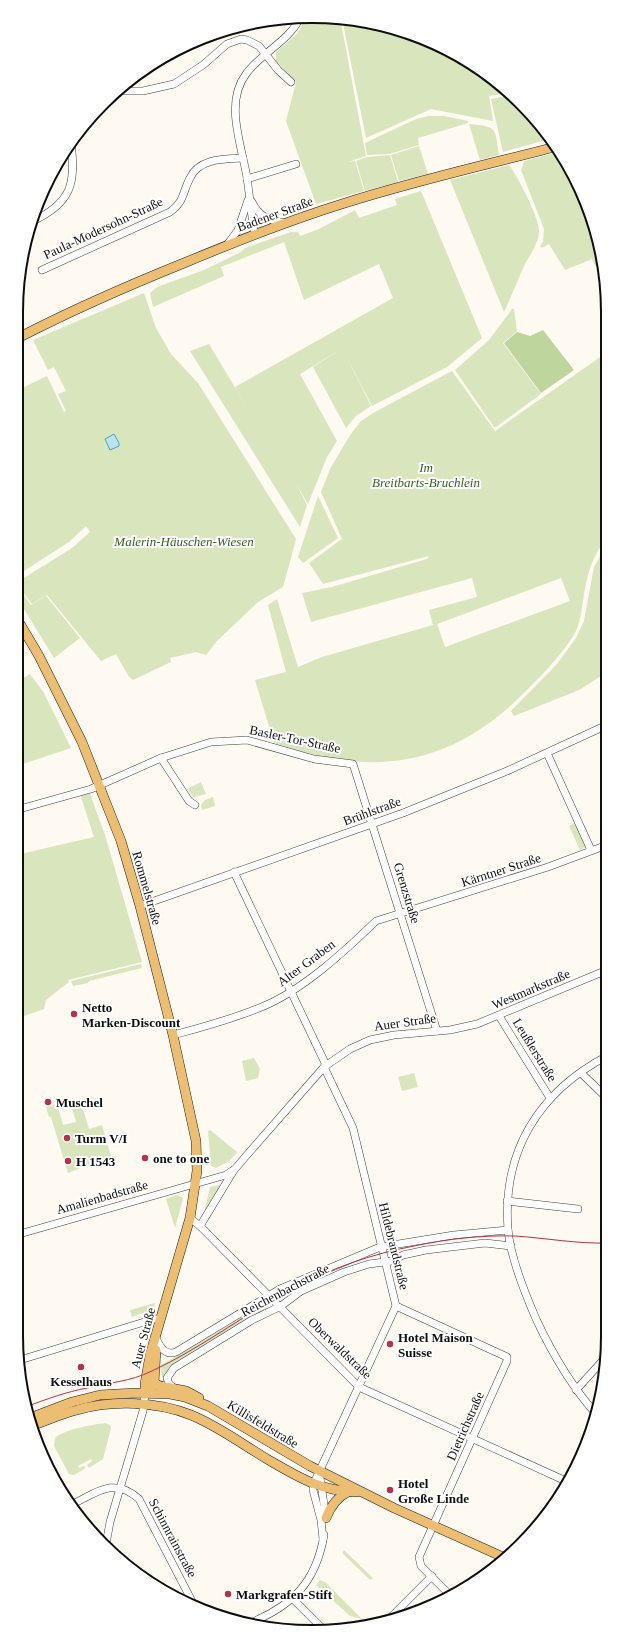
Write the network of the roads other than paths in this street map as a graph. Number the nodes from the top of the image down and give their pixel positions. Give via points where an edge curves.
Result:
1 (296, 24) edge
2 (265, 55) junction
3 (291, 82) dead end
4 (125, 92) edge
5 (550, 148) edge
6 (72, 152) edge
7 (243, 158) junction
8 (296, 164) dead end
9 (247, 179) junction
10 (249, 196) junction
11 (38, 219) edge
12 (286, 224) junction
13 (255, 235) junction
14 (227, 245) junction
15 (42, 270) dead end
16 (23, 335) edge
17 (23, 630) edge
18 (601, 727) edge
19 (547, 753) junction
20 (162, 758) junction
21 (353, 764) joint
22 (100, 786) junction
23 (195, 805) dead end
24 (23, 808) edge
25 (373, 824) junction
26 (601, 847) edge
27 (591, 850) junction
28 (234, 872) junction
29 (140, 906) junction
30 (400, 914) junction
31 (601, 973) edge
32 (290, 991) junction
33 (499, 1016) junction
34 (464, 1027) joint
35 (437, 1031) junction
36 (173, 1034) junction
37 (601, 1060) edge
38 (325, 1066) junction
39 (581, 1073) junction
40 (601, 1092) edge
41 (550, 1098) junction
42 (235, 1169) junction
43 (196, 1184) junction
44 (507, 1201) junction
45 (578, 1209) dead end
46 (190, 1218) junction
47 (200, 1226) junction
48 (508, 1230) junction
49 (23, 1233) edge
50 (382, 1246) junction
51 (511, 1246) junction
52 (386, 1262) junction
53 (270, 1295) junction
54 (281, 1306) junction
55 (396, 1306) junction
56 (161, 1319) junction
57 (156, 1338) junction
58 (24, 1359) edge
59 (600, 1364) edge
60 (154, 1383) junction
61 (359, 1387) junction
62 (174, 1388) junction
63 (576, 1390) junction
64 (146, 1394) junction
65 (144, 1405) junction
66 (77, 1406) junction
67 (208, 1406) junction
68 (592, 1408) edge
69 (35, 1417) edge
70 (37, 1424) edge
71 (473, 1438) junction
72 (319, 1471) junction
73 (562, 1479) edge
74 (317, 1486) junction
75 (121, 1487) junction
76 (348, 1492) junction
77 (362, 1492) junction
78 (76, 1503) edge
79 (326, 1518) junction
80 (433, 1526) junction
81 (107, 1539) edge
82 (323, 1540) junction
83 (500, 1555) edge
84 (432, 1576) junction
85 (447, 1591) edge
86 (190, 1598) edge
87 (292, 1598) junction
88 (396, 1612) edge
89 (259, 1620) edge
90 (319, 1625) edge

1 - 2 street via 288,36
2 - 3 street
2 - 4 street via 254,42 233,41 194,72 174,84 143,92
2 - 7 street via 246,73 237,92 237,126
5 - 12 main road, Badener Straße via 345,203
6 - 11 street via 73,177 69,191 48,214
7 - 9 street
7 - 15 street, Paula-Modersohn-Straße via 212,161 198,167 190,177 182,200 170,212
8 - 9 street
9 - 10 street
10 - 12 street via 260,215
10 - 13 street
10 - 14 street via 238,230
12 - 13 main road, Badener Straße
13 - 14 main road, Badener Straße
14 - 16 main road, Badener Straße via 63,315
17 - 22 main road, Rommelstraße via 61,698
18 - 19 street, Brühlstraße
19 - 25 street, Brühlstraße
19 - 27 street
20 - 21 street, Basler-Tor-Straße via 211,742 247,740 314,759
20 - 22 street, Basler-Tor-Straße
20 - 23 street via 189,802
21 - 25 street, Grenzstraße
22 - 24 street, Basler-Tor-Straße
22 - 29 main road, Rommelstraße via 121,841
25 - 28 street, Brühlstraße
25 - 30 street, Grenzstraße
26 - 27 street, Kärntner Straße
27 - 30 street, Kärntner Straße via 548,867
28 - 29 street, Brühlstraße
28 - 32 street, Hildebrandstraße
29 - 36 main road, Rommelstraße
30 - 32 street, Alter Graben via 376,920 362,935 310,978
30 - 35 street, Grenzstraße
31 - 33 street, Westmarkstraße
32 - 36 street, Alter Graben via 265,1005 227,1020
32 - 38 street, Hildebrandstraße
33 - 34 street, Westmarkstraße
33 - 41 street, Leußlerstraße
34 - 35 street, Auer Straße
35 - 38 street, Auer Straße via 370,1040 350,1049
36 - 43 main road, Rommelstraße via 196,1141
37 - 39 street
38 - 42 street, Auer Straße
38 - 50 street, Hildebrandstraße via 353,1128
39 - 40 street
39 - 41 street
41 - 44 street via 522,1140 513,1165
42 - 43 street, Auer Straße via 226,1175
42 - 47 street, Auer Straße
43 - 46 main road, Auer Straße
43 - 49 street, Amalienbadstraße
44 - 45 street
44 - 48 street
46 - 47 street, Oberwaldstraße
46 - 56 main road, Auer Straße
47 - 53 street, Oberwaldstraße
48 - 50 street, Reichenbachstraße
48 - 51 street
50 - 52 street, Hildebrandstraße
50 - 53 street, Reichenbachstraße
51 - 52 street, Reichenbachstraße via 485,1243 441,1248 408,1253
51 - 63 street via 532,1310 560,1366
52 - 54 street, Reichenbachstraße via 359,1267 330,1278 301,1291
52 - 55 street, Hildebrandstraße
53 - 54 street, Oberwaldstraße
53 - 57 street, Reichenbachstraße via 176,1352 168,1353 162,1349
54 - 61 street, Oberwaldstraße
54 - 62 street, Reichenbachstraße via 252,1320 174,1368 167,1378
55 - 61 street, Hildebrandstraße
55 - 71 street, Dietrichstraße via 507,1357
56 - 57 main road, Auer Straße
56 - 58 street
57 - 60 main road
57 - 64 main road, Auer Straße via 146,1370
59 - 63 street
60 - 62 main road
60 - 64 main road
61 - 71 street, Oberwaldstraße
61 - 72 street, Hildebrandstraße
62 - 67 main road via 190,1393
63 - 68 street
64 - 65 street, Auer Straße
64 - 66 main road via 103,1398
64 - 66 main road via 112,1393 90,1397
64 - 67 main road, Killisfeldstraße via 178,1396
65 - 66 main road, Killisfeldstraße via 114,1403
65 - 74 main road, Killisfeldstraße via 180,1411 200,1419 299,1478
65 - 75 street, Auer Straße
66 - 69 main road
66 - 70 main road
67 - 72 main road, Killisfeldstraße
71 - 73 street, Oberwaldstraße
71 - 80 street, Dietrichstraße
72 - 74 street
72 - 77 main road, Killisfeldstraße
74 - 76 main road, Killisfeldstraße
74 - 79 street
74 - 82 street via 313,1490
75 - 78 street via 104,1489
75 - 81 street, Auer Straße
75 - 86 street, Schinnrainstraße via 139,1500
76 - 77 main road, Killisfeldstraße
76 - 79 main road via 333,1505
77 - 80 main road, Killisfeldstraße
79 - 82 street
80 - 83 main road, Killisfeldstraße
80 - 84 street, Dietrichstraße via 418,1557 421,1566
82 - 87 street via 313,1570
84 - 85 street
84 - 88 street
87 - 89 street via 282,1607
87 - 90 street

